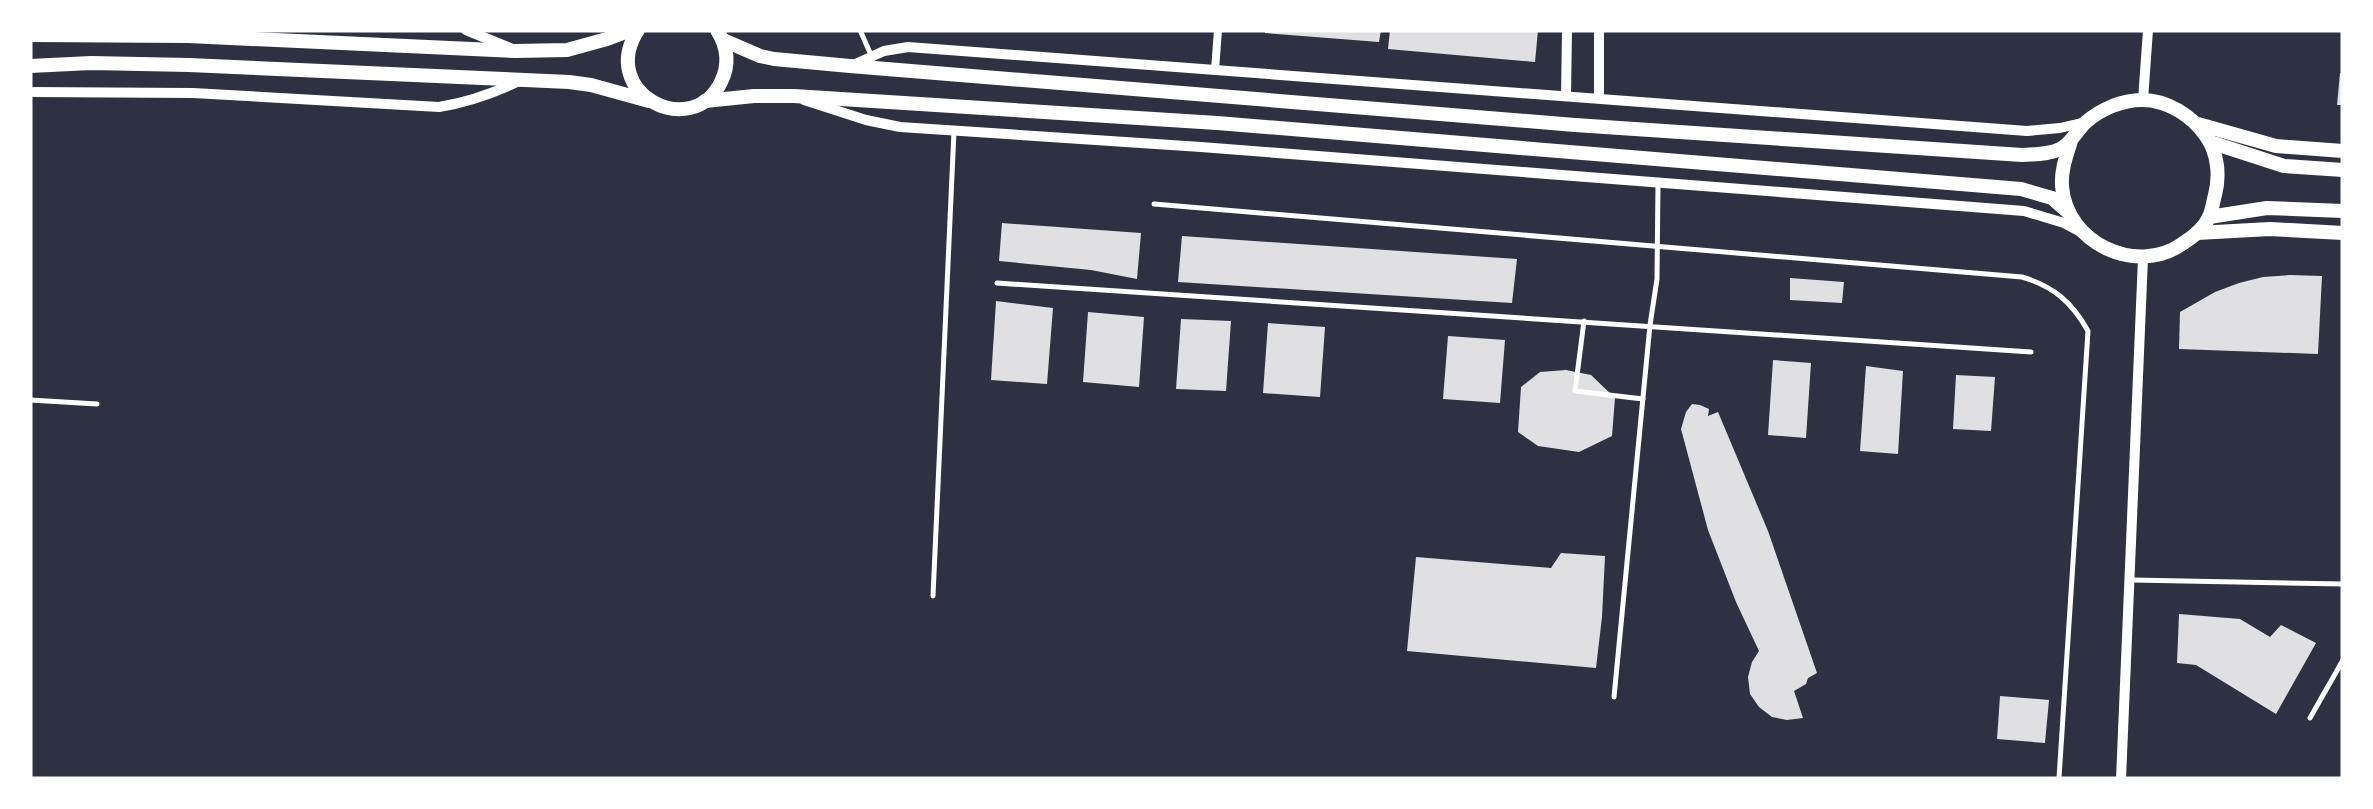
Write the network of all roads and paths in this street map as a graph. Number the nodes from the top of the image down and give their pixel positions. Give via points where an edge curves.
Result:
1 (466, 30) edge
2 (635, 30) edge
3 (860, 30) edge
4 (1218, 30) edge
5 (1568, 30) edge
6 (1599, 30) edge
7 (2148, 30) edge
8 (30, 35) edge
9 (720, 35) edge
10 (515, 51) junction
11 (871, 56) junction
12 (30, 66) edge
13 (850, 66) junction
14 (1214, 70) junction
15 (520, 80) junction
16 (30, 92) edge
17 (794, 96) junction
18 (1566, 96) junction
19 (1599, 97) junction
20 (2143, 100) junction
21 (649, 101) junction
22 (705, 101) junction
23 (2086, 122) junction
24 (2198, 124) junction
25 (954, 131) junction
26 (2071, 141) junction
27 (2210, 142) junction
28 (2343, 151) edge
29 (2343, 170) edge
30 (1658, 184) junction
31 (1154, 204) dead end
32 (2343, 212) edge
33 (2069, 213) junction
34 (2209, 218) junction
35 (2343, 233) edge
36 (2083, 234) junction
37 (2197, 234) junction
38 (1658, 247) junction
39 (2142, 258) junction
40 (998, 283) dead end
41 (1584, 321) junction
42 (1650, 325) junction
43 (2031, 352) dead end
44 (1643, 399) junction
45 (30, 400) edge
46 (97, 404) dead end
47 (2129, 580) junction
48 (2343, 584) edge
49 (933, 596) dead end
50 (2343, 660) edge
51 (1614, 698) dead end
52 (2310, 718) dead end
53 (2059, 778) edge
54 (2121, 779) edge

1 - 10 street
2 - 10 street via 568,50
2 - 21 street via 628,70
3 - 11 lane
4 - 14 street
5 - 18 street
6 - 19 street
7 - 20 street
8 - 10 street
9 - 13 street via 760,56
9 - 22 street via 725,74
11 - 13 street
11 - 14 street via 908,46
12 - 15 street via 189,65
13 - 26 street via 2022,155 2044,154
14 - 18 street
15 - 16 street via 439,107
15 - 21 street via 591,85
17 - 22 street
17 - 25 street via 866,120
17 - 33 street via 1217,123 2021,189 2052,198
18 - 19 street
19 - 23 street via 2027,130
20 - 23 street via 2112,105
20 - 24 street via 2173,107
21 - 22 street via 673,110
23 - 26 street
24 - 27 street
24 - 28 street via 2265,144
25 - 30 street
25 - 49 lane
26 - 33 street via 2062,165
27 - 29 street via 2284,166
27 - 34 street via 2219,180
30 - 36 street via 2024,211
30 - 38 lane
31 - 38 lane
32 - 34 street via 2267,208
33 - 36 street
34 - 37 street
35 - 37 street via 2270,228
36 - 39 street via 2110,252
37 - 39 street via 2172,251
38 - 42 lane
38 - 53 lane via 2022,276 2043,283 2078,312 2088,331
39 - 47 street
40 - 41 lane
41 - 42 lane
41 - 44 lane via 1575,391
42 - 43 lane
42 - 44 lane
44 - 51 lane
45 - 46 lane
47 - 48 lane
47 - 54 street
50 - 52 lane

